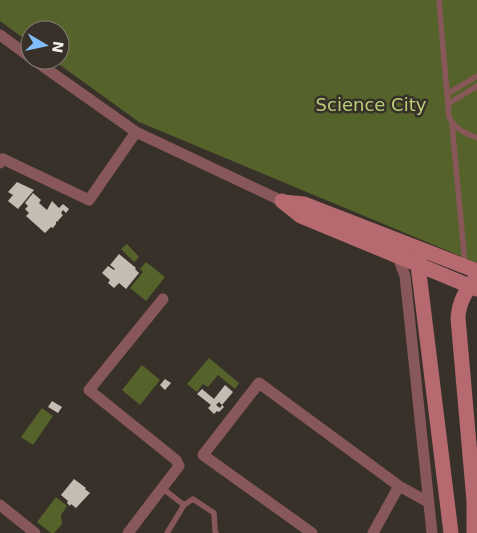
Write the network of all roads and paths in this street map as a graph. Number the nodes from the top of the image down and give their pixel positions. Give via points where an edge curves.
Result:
1 (439, 0) edge
2 (0, 35) edge
3 (20, 50) edge
4 (48, 70) edge
5 (477, 76) edge
6 (477, 86) edge
7 (447, 94) junction
8 (448, 106) junction
9 (452, 124) junction
10 (136, 132) junction
11 (477, 138) edge
12 (0, 163) edge
13 (282, 201) junction
14 (421, 249) junction
15 (398, 257) junction
16 (418, 265) junction
17 (473, 278) edge
18 (163, 299) dead end
19 (399, 486) junction
20 (162, 488) junction
21 (428, 502) junction
22 (0, 505) edge
23 (184, 505) junction
24 (35, 533) edge
25 (128, 533) edge
26 (167, 533) edge
27 (216, 533) edge
28 (312, 533) edge
29 (373, 533) edge
30 (432, 533) edge
31 (450, 533) edge
32 (474, 533) edge

1 - 7 lane
2 - 3 street
4 - 10 street
5 - 7 lane
6 - 8 lane
7 - 8 lane
8 - 9 lane
9 - 11 lane
9 - 17 lane
10 - 12 street via 89,200 3,159
10 - 13 street
13 - 14 street via 304,204
13 - 15 street via 301,216
14 - 16 street
14 - 17 street
15 - 16 street
15 - 21 street via 405,276
16 - 17 street
16 - 31 street
17 - 32 street via 462,297 458,318
18 - 20 street via 89,390 176,460 179,466
19 - 21 street
19 - 28 street via 260,383 203,455
19 - 29 street
20 - 23 lane
20 - 25 street
21 - 30 street
22 - 24 street
23 - 26 lane
23 - 27 lane via 193,499 214,513

